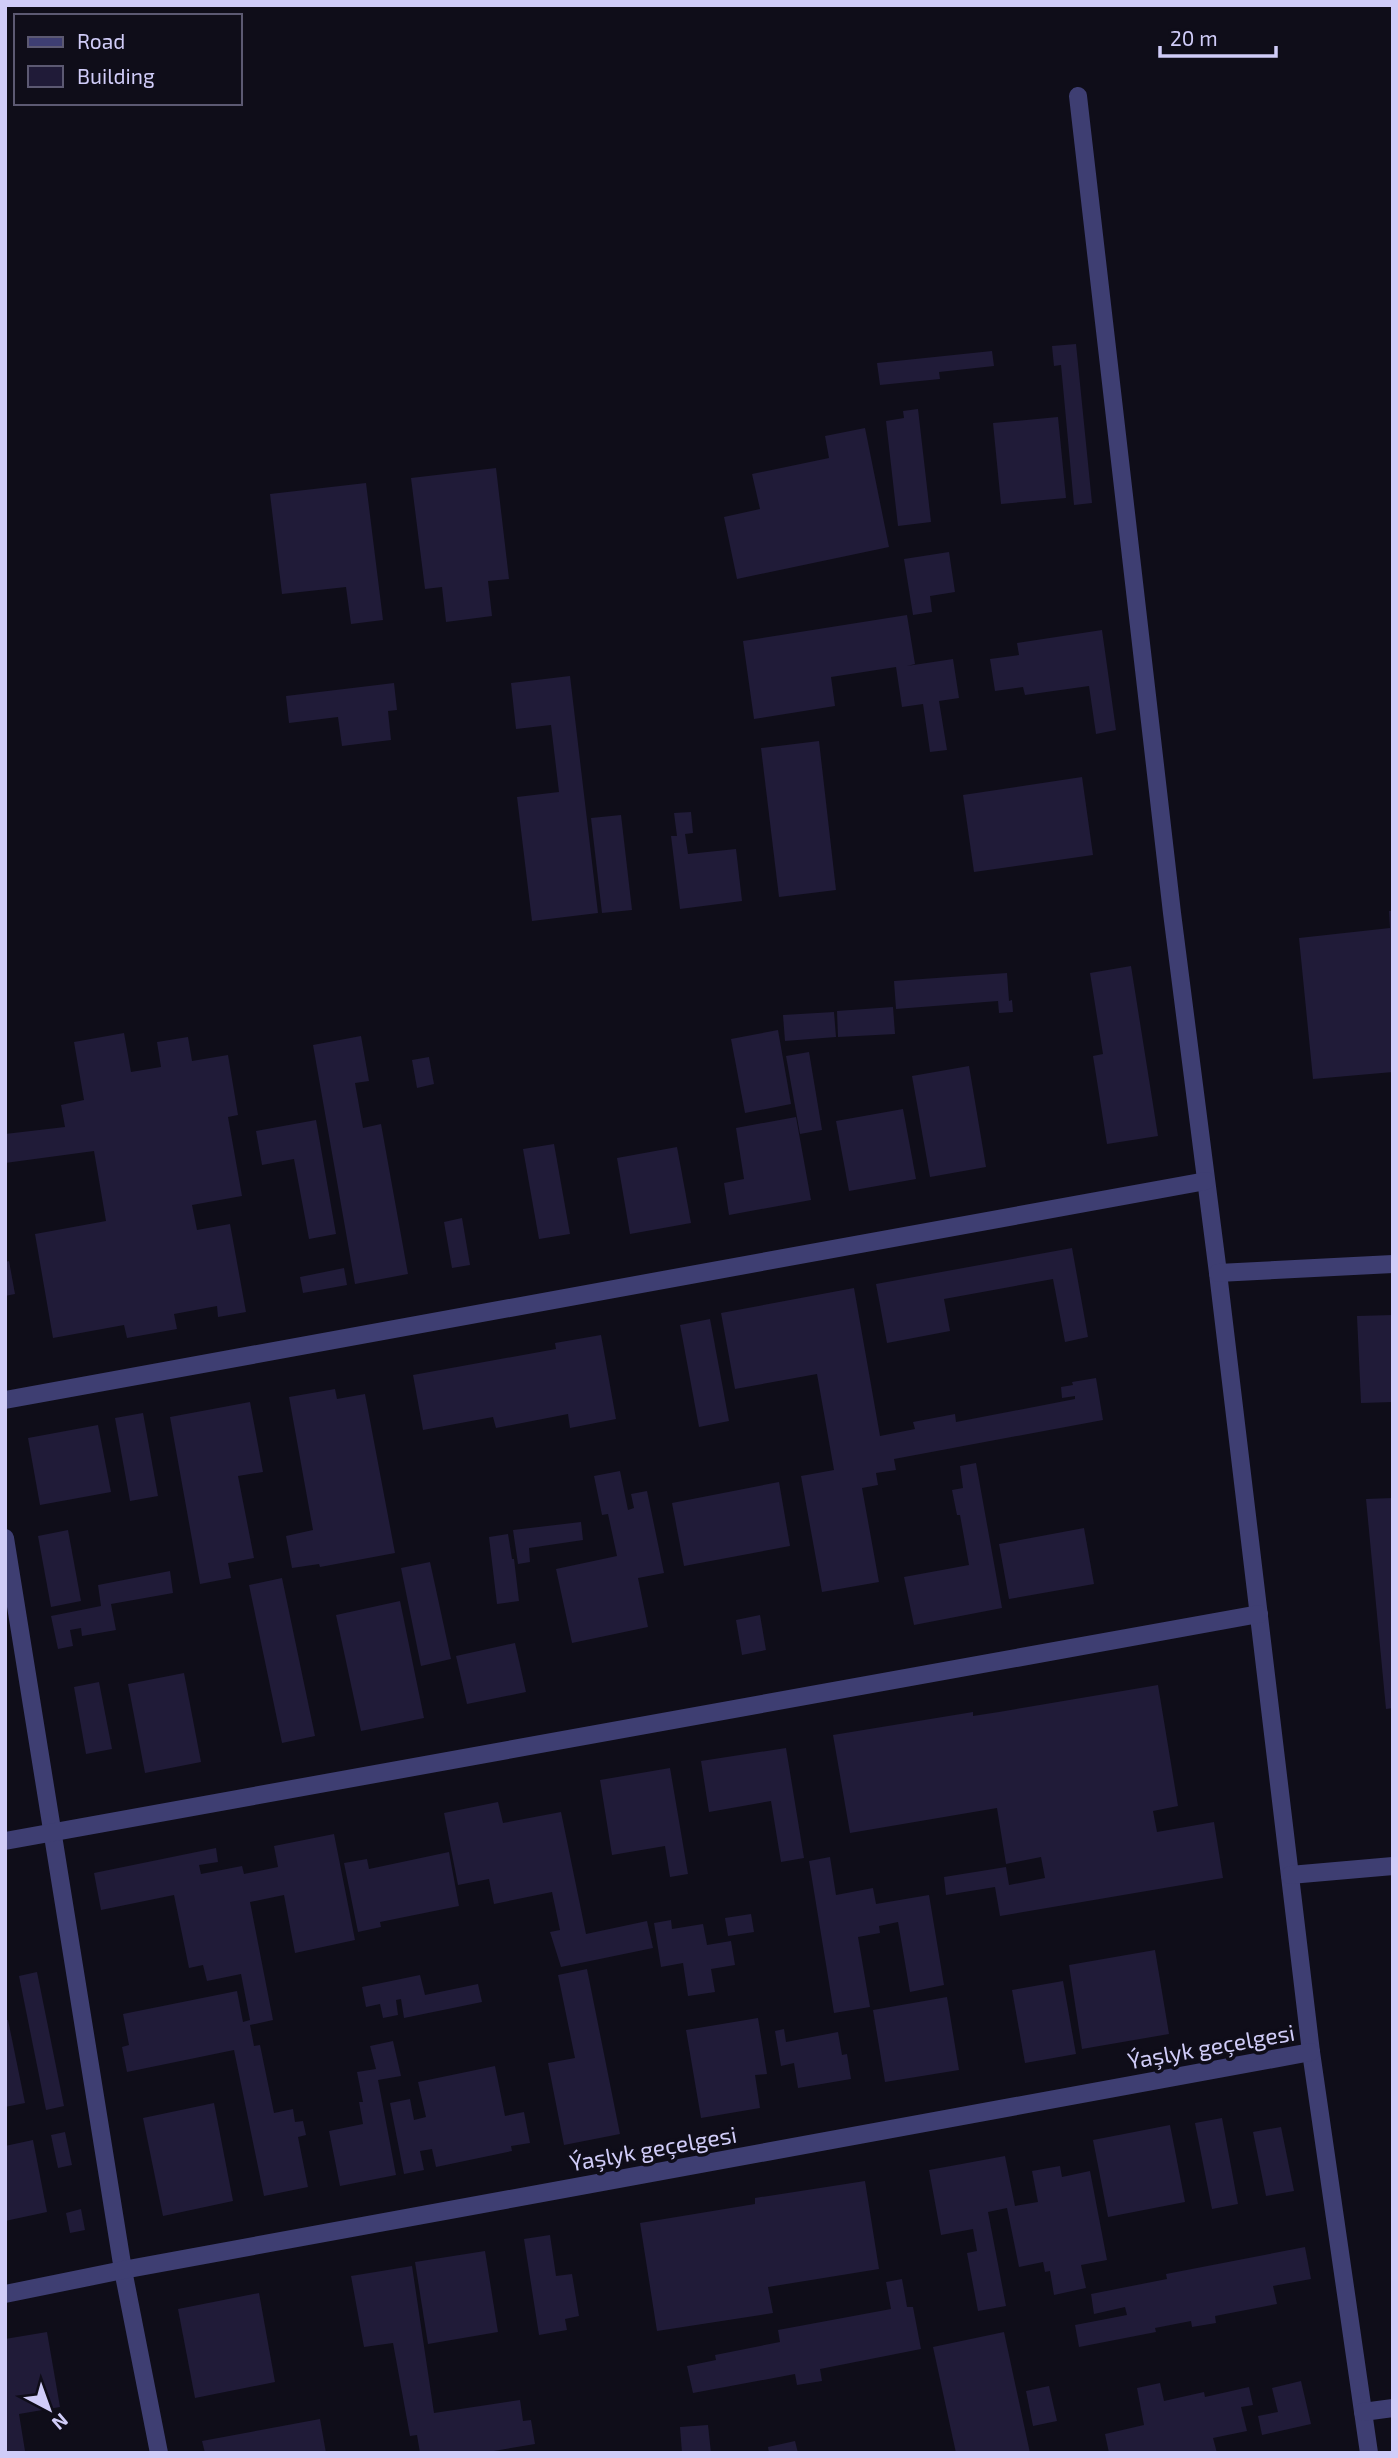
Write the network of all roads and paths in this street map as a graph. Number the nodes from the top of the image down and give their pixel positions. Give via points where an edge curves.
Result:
1 (1078, 96) dead end
2 (1206, 1181) junction
3 (1393, 1264) edge
4 (1218, 1273) junction
5 (5, 1400) edge
6 (5, 1538) edge
7 (1259, 1614) junction
8 (51, 1833) junction
9 (5, 1841) edge
10 (1393, 1866) edge
11 (1290, 1875) junction
12 (1311, 2052) junction
13 (122, 2270) junction
14 (5, 2294) edge
15 (1393, 2408) edge
16 (1363, 2412) junction
17 (159, 2453) edge
18 (1369, 2453) edge

1 - 2 street
2 - 4 street
2 - 5 street
3 - 4 street
4 - 7 street
6 - 8 street
7 - 8 street
7 - 11 street
8 - 9 street
8 - 13 street
10 - 11 street
11 - 12 street
12 - 13 street, Ýaşlyk geçelgesi
12 - 16 street
13 - 14 street, Ýaşlyk geçelgesi
13 - 17 street
15 - 16 street
16 - 18 street

